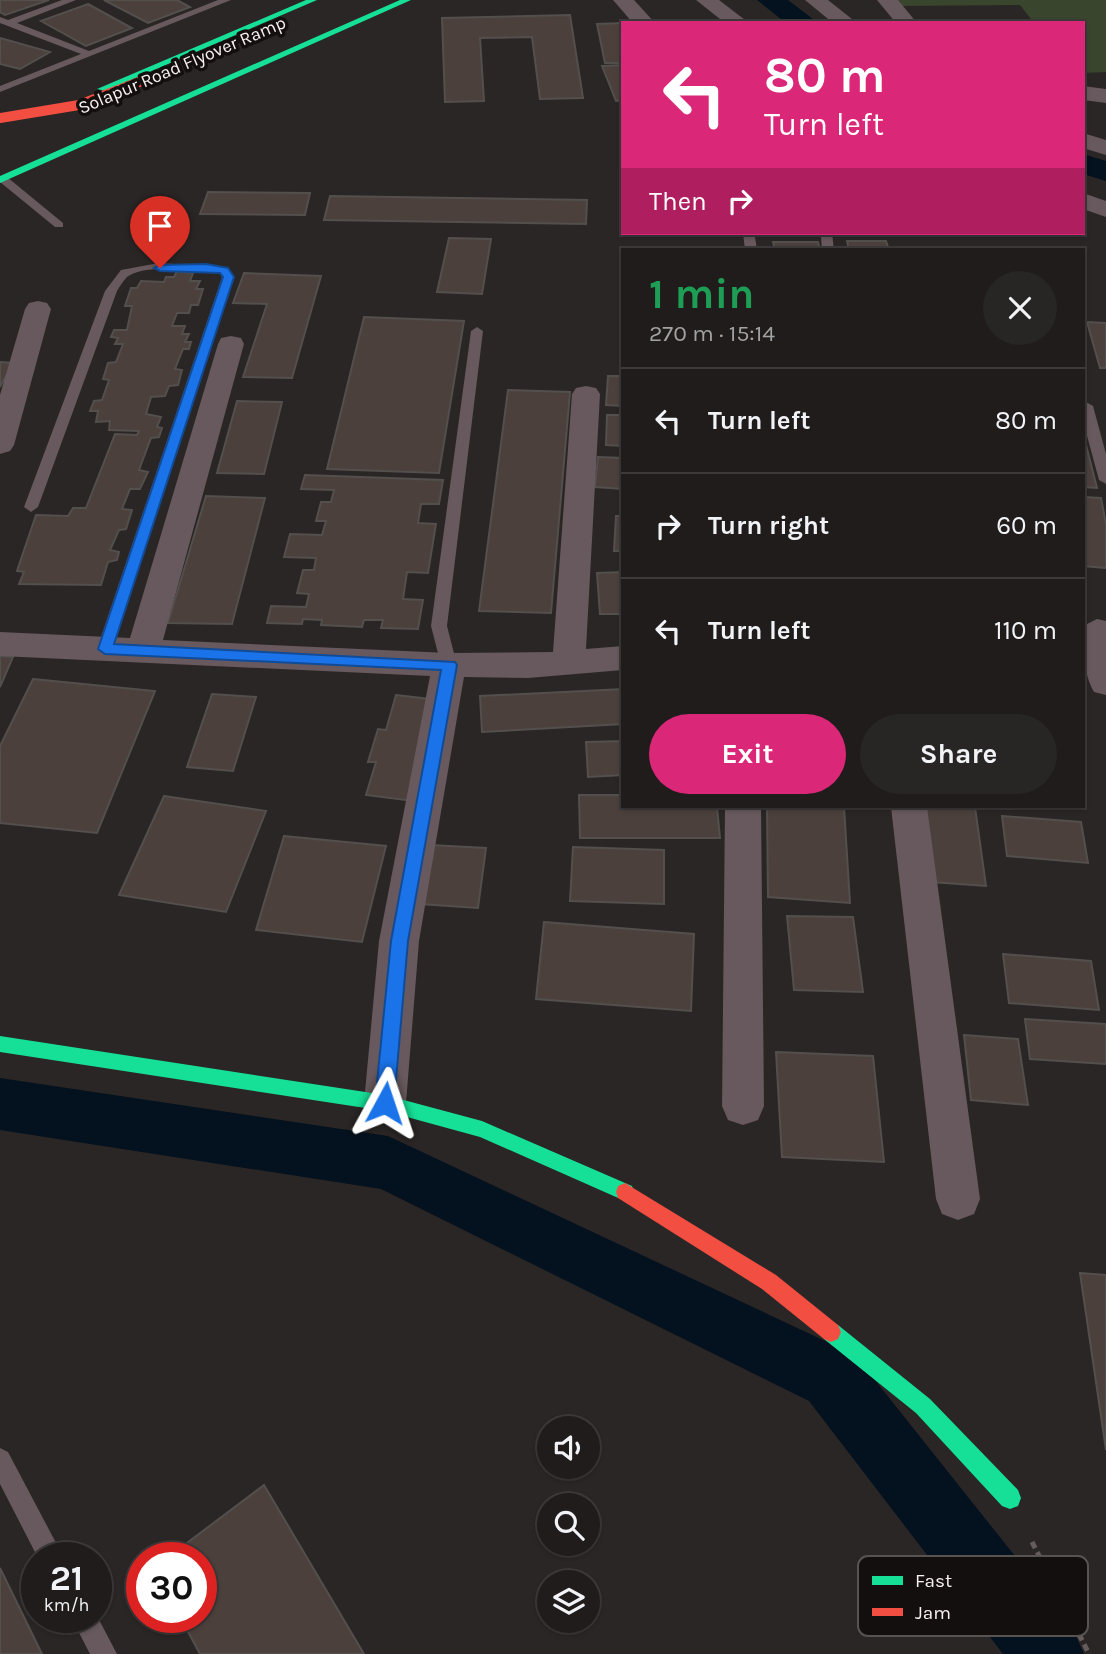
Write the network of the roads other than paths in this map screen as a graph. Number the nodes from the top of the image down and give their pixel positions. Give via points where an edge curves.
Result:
1 (71, 0) edge
2 (226, 0) edge
3 (380, 0) edge
4 (407, 0) edge
5 (623, 0) edge
6 (706, 0) edge
7 (815, 0) edge
8 (887, 0) edge
9 (319, 3) edge
10 (4, 21) edge
11 (643, 21) edge
12 (736, 21) edge
13 (843, 21) edge
14 (905, 21) edge
15 (89, 54) junction
16 (2, 89) dead end
17 (1085, 93) edge
18 (1106, 96) edge
19 (0, 120) edge
20 (1085, 141) edge
21 (1106, 148) edge
22 (1, 174) edge
23 (1085, 202) edge
24 (1106, 210) edge
25 (59, 225) dead end
26 (38, 309) dead end
27 (477, 331) dead end
28 (231, 344) dead end
29 (586, 394) dead end
30 (1086, 406) dead end
31 (0, 445) edge
32 (1106, 480) edge
33 (31, 507) dead end
34 (1095, 631) edge
35 (0, 644) edge
36 (105, 649) junction
37 (143, 651) junction
38 (621, 658) edge
39 (569, 663) junction
40 (449, 665) junction
41 (1106, 683) edge
42 (743, 808) edge
43 (909, 808) edge
44 (0, 1044) edge
45 (385, 1103) junction
46 (743, 1106) dead end
47 (958, 1199) dead end
48 (0, 1460) edge
49 (1010, 1498) road end
50 (44, 1542) edge
51 (93, 1633) edge
52 (104, 1654) edge

1 - 10 lane
2 - 15 lane
3 - 22 main road, Solapur Road Flyover Ramp
4 - 22 main road
5 - 11 street
6 - 12 street
7 - 13 street
8 - 14 street
9 - 19 main road, bridge via 99,99
10 - 15 lane
15 - 16 lane
17 - 18 street
20 - 21 street
22 - 25 lane
23 - 24 street
26 - 31 street
27 - 40 lane via 439,625
28 - 37 street
29 - 39 street
30 - 32 lane
33 - 36 lane via 111,291 122,274 136,268 224,271 228,277
34 - 41 street
35 - 36 street
36 - 37 street
37 - 40 street
38 - 39 street
39 - 40 street
40 - 45 street via 399,941
42 - 46 street
43 - 47 street
44 - 45 main road
45 - 49 main road via 482,1129 628,1193 769,1282 923,1406
48 - 50 lane
51 - 52 lane

